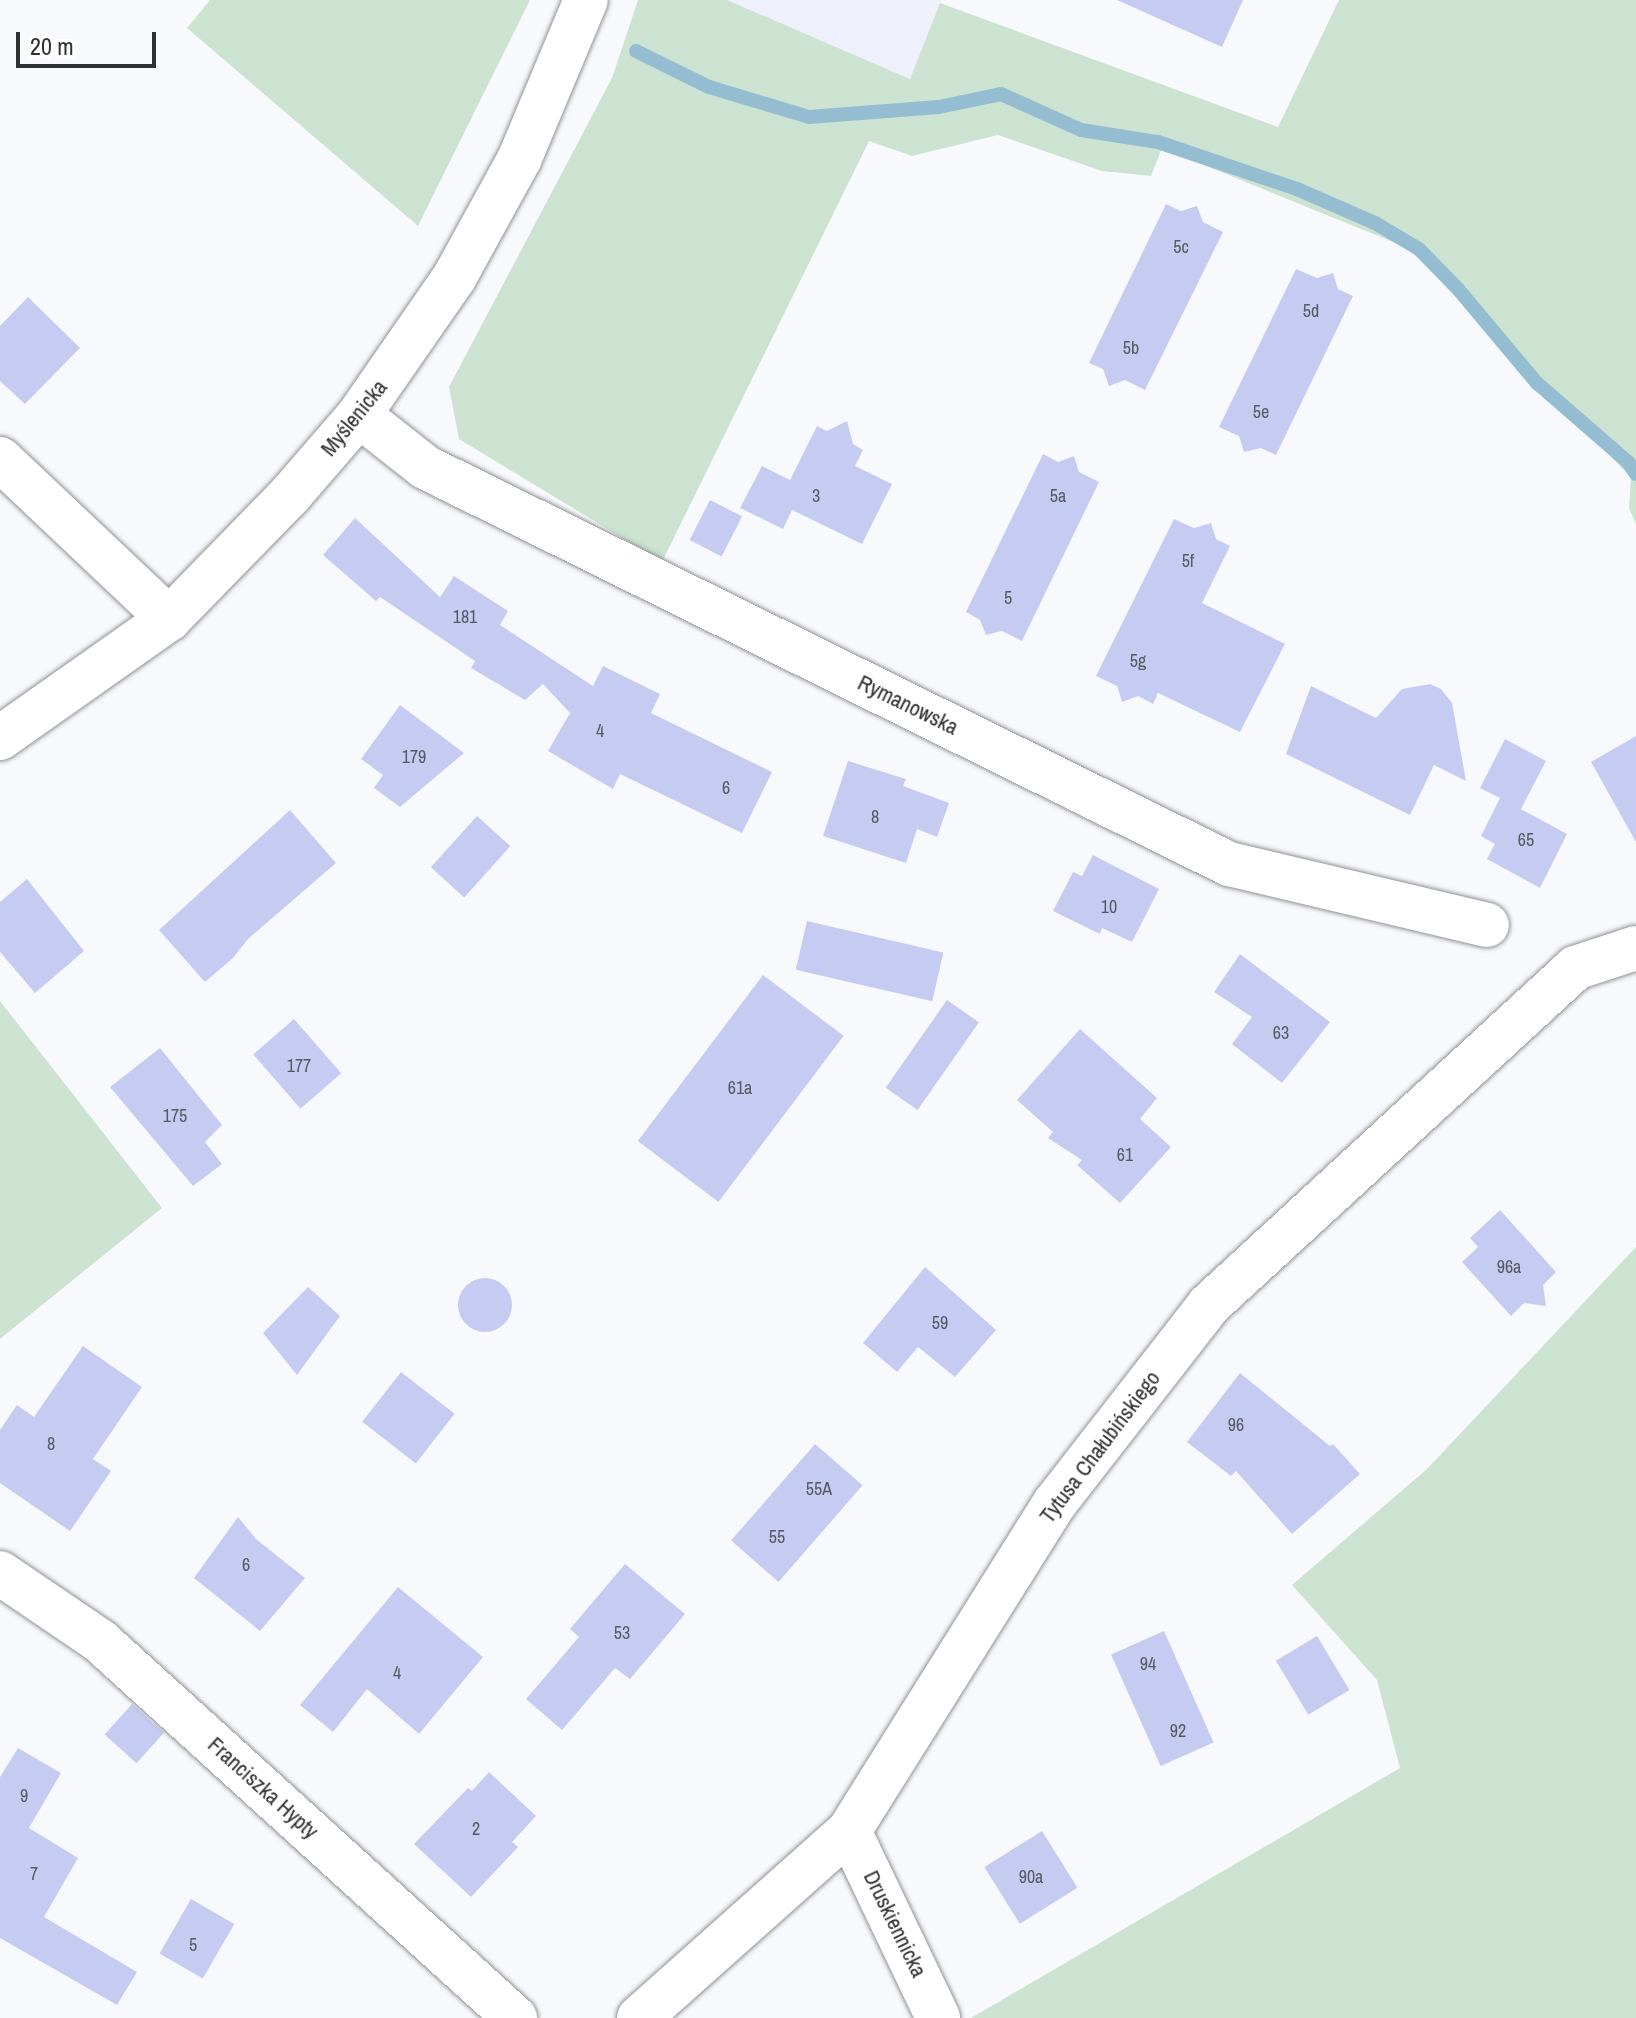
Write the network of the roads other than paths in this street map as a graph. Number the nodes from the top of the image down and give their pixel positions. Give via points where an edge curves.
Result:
1 (586, 0) edge
2 (359, 415) junction
3 (0, 459) edge
4 (169, 619) junction
5 (0, 738) edge
6 (1487, 925) dead end
7 (1636, 948) edge
8 (0, 1573) edge
9 (849, 1831) junction
10 (515, 2018) edge
11 (639, 2018) edge
12 (938, 2018) edge

1 - 2 street, Myślenicka via 519,160 454,278
2 - 4 street, Myślenicka via 290,495
2 - 6 street, Rymanowska via 425,467 1229,864
3 - 4 street
4 - 5 street, Myślenicka
7 - 9 street, Tytusa Chałubińskiego via 1575,968 1209,1305 1055,1503
8 - 10 street, Franciszka Hypty via 100,1641
9 - 11 street, Tytusa Chałubińskiego
9 - 12 street, Druskiennicka

